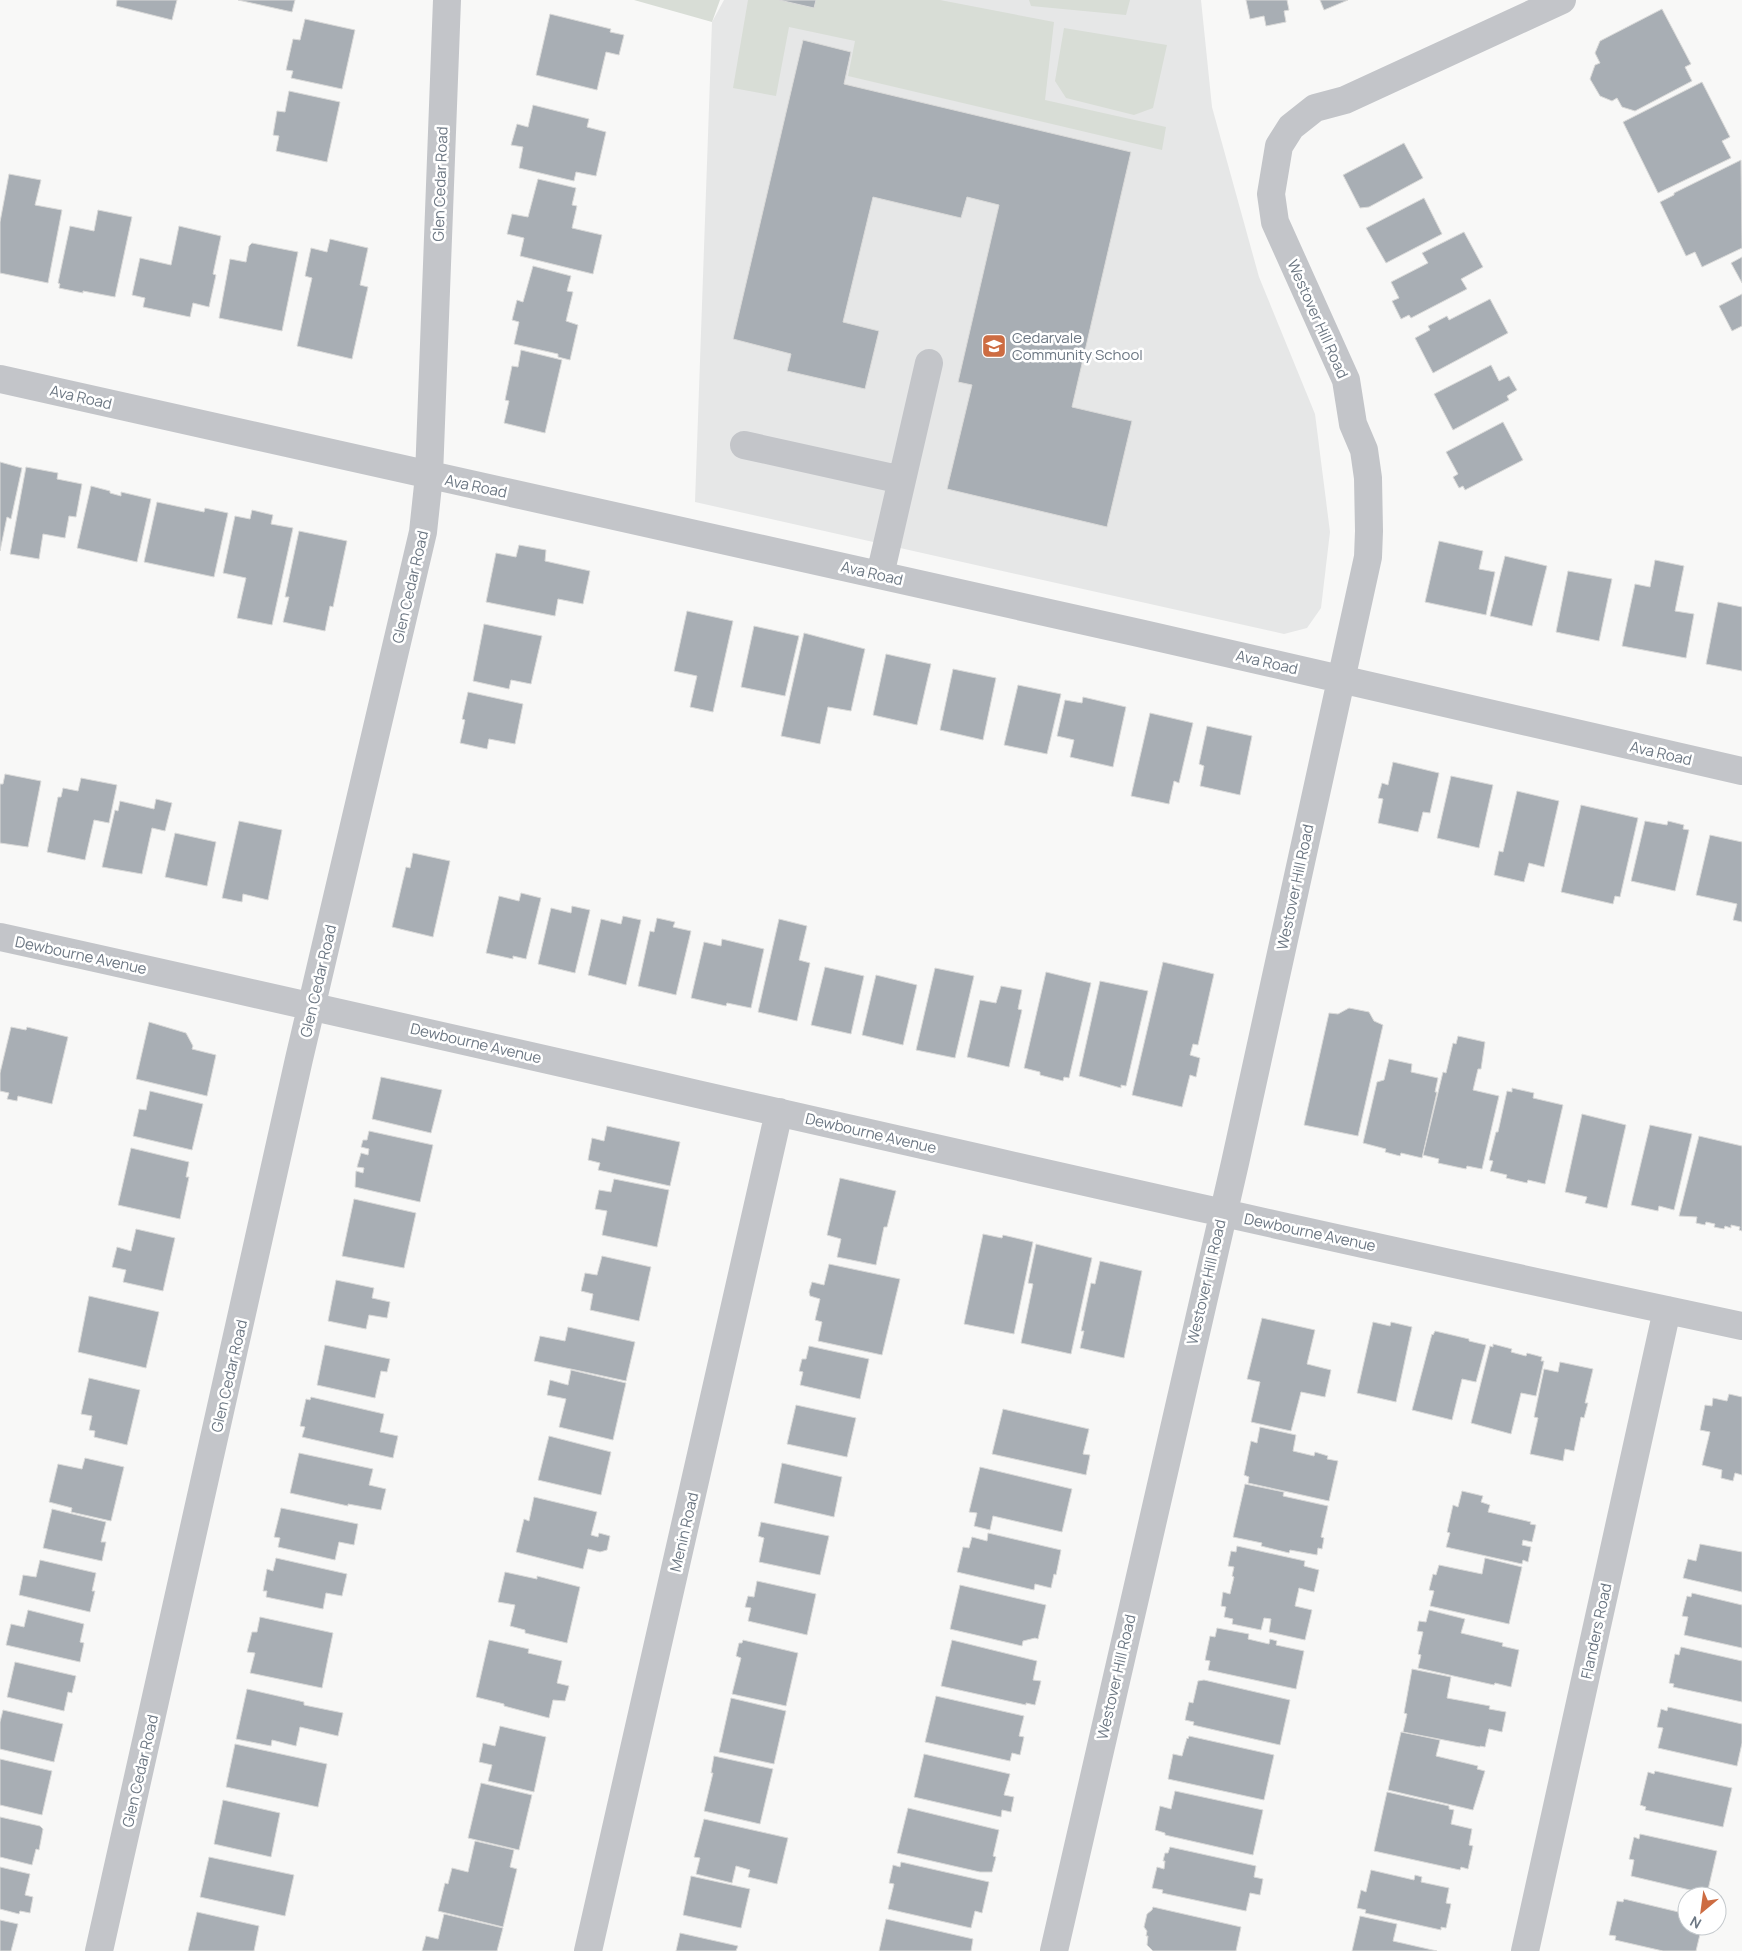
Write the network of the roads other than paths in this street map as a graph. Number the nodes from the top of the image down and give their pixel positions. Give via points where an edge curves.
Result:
1 (448, 0) edge
2 (1562, 0) edge
3 (929, 363) dead end
4 (0, 379) edge
5 (744, 446) dead end
6 (429, 476) junction
7 (902, 480) junction
8 (880, 575) junction
9 (1340, 678) junction
10 (1742, 771) edge
11 (0, 937) edge
12 (312, 1006) junction
13 (779, 1112) junction
14 (1222, 1213) junction
15 (1667, 1310) junction
16 (1742, 1326) edge
17 (99, 1951) edge
18 (588, 1951) edge
19 (1054, 1951) edge
20 (1525, 1951) edge

1 - 6 street, Glen Cedar Road
2 - 9 street, Westover Hill Road via 1345,100 1315,108 1291,127 1280,146 1271,194 1275,222 1346,380 1368,478 1368,557
3 - 7 street
4 - 6 street, Ava Road
5 - 7 street
6 - 8 street, Ava Road
6 - 12 street, Glen Cedar Road via 422,541
7 - 8 street
8 - 9 street, Ava Road
9 - 10 street, Ava Road
9 - 14 street, Westover Hill Road
11 - 12 street, Dewbourne Avenue
12 - 13 street, Dewbourne Avenue
12 - 17 street, Glen Cedar Road
13 - 14 street, Dewbourne Avenue
13 - 18 street, Menin Road
14 - 15 street, Dewbourne Avenue
14 - 19 street, Westover Hill Road
15 - 16 street, Dewbourne Avenue
15 - 20 street, Flanders Road

